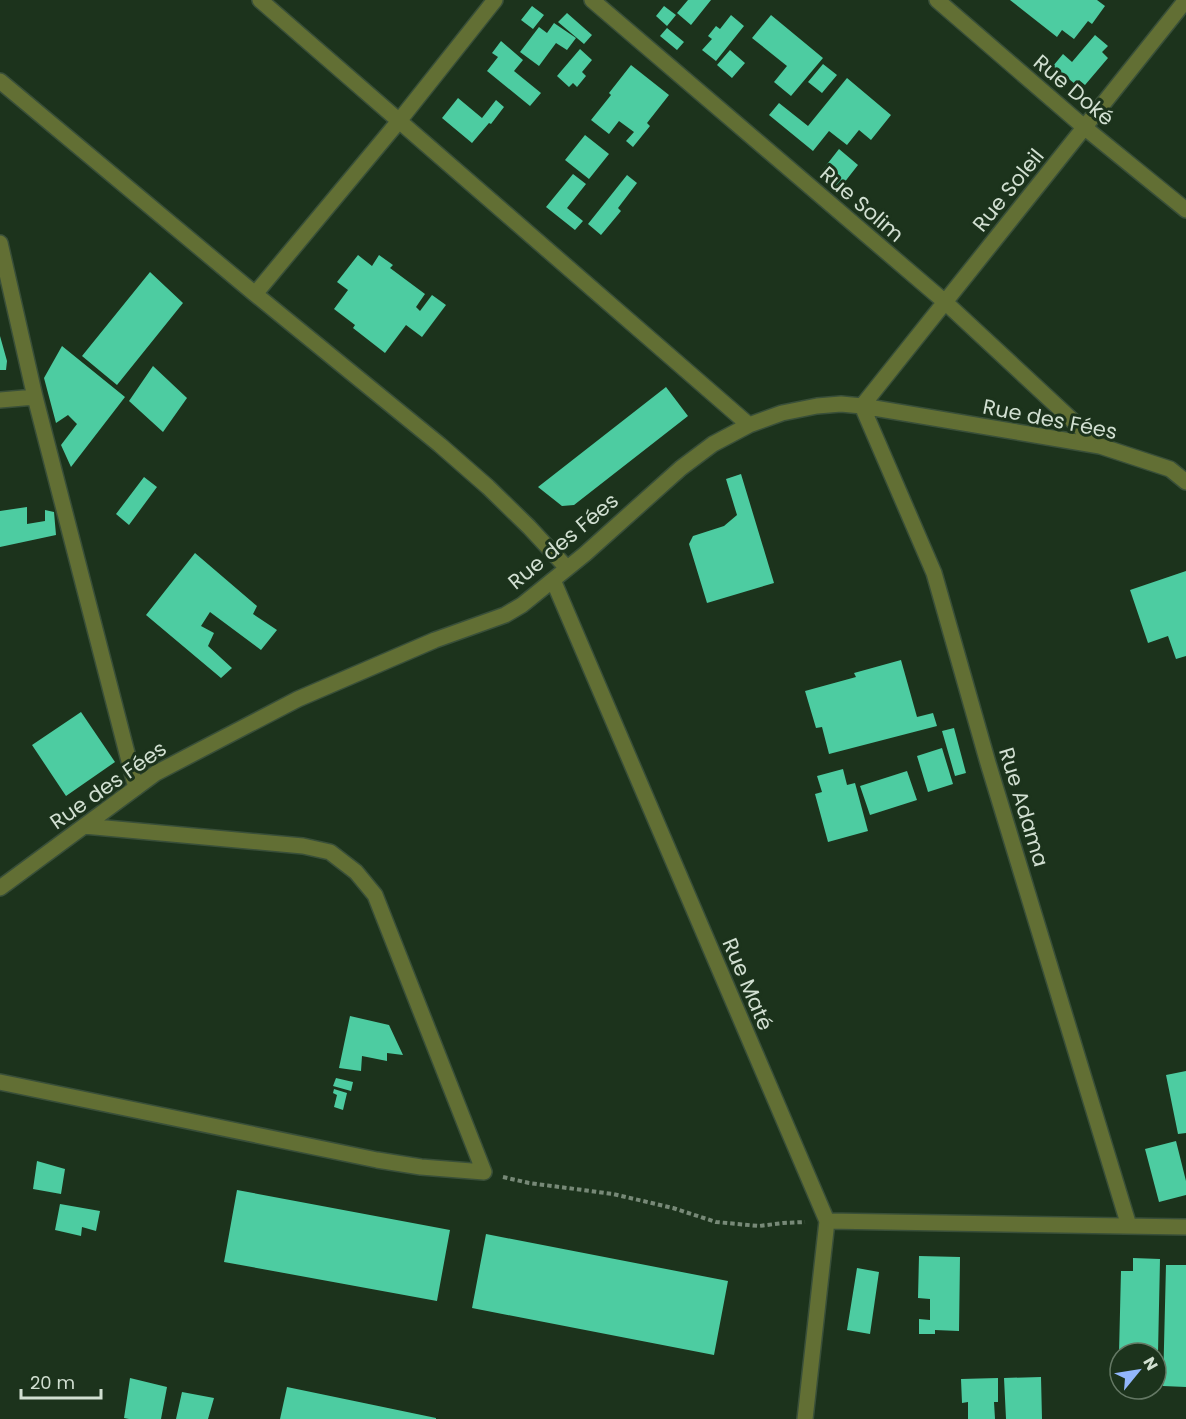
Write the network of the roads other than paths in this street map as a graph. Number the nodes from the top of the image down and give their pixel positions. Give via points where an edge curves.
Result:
1 (260, 0) edge
2 (495, 0) edge
3 (592, 0) edge
4 (937, 0) edge
5 (1186, 0) edge
6 (0, 81) edge
7 (399, 121) junction
8 (1084, 127) junction
9 (1186, 210) edge
10 (0, 243) edge
11 (255, 294) junction
12 (945, 302) junction
13 (35, 397) junction
14 (0, 400) edge
15 (862, 406) junction
16 (749, 424) junction
17 (1100, 446) junction
18 (1186, 482) edge
19 (567, 568) junction
20 (553, 580) junction
21 (136, 788) junction
22 (84, 826) junction
23 (0, 888) edge
24 (0, 1082) edge
25 (827, 1221) junction
26 (1129, 1226) junction
27 (1186, 1227) edge
28 (806, 1419) edge

1 - 7 street
2 - 7 street
3 - 12 street, Rue Solim
4 - 8 street, Rue Doké
5 - 8 street, Rue Soleil
6 - 11 street
7 - 11 street
7 - 16 street
8 - 9 street, Rue Doké
8 - 12 street, Rue Soleil
10 - 13 street
11 - 19 street via 488,487
12 - 15 street, Rue Soleil
12 - 17 street, Rue Solim
13 - 14 street
13 - 21 street
15 - 16 street, Rue des Fées via 817,406
15 - 17 street, Rue des Fées
15 - 26 street, Rue Adama via 934,573
16 - 19 street, Rue des Fées via 681,468
17 - 18 street, Rue des Fées via 1170,469
19 - 20 street, Rue des Fées
20 - 21 street, Rue des Fées via 505,615 435,640 298,699 156,772
20 - 25 street, Rue Maté
21 - 22 street, Rue des Fées
22 - 23 street, Rue des Fées
22 - 24 street via 303,846 330,852 356,872 375,895 484,1172 377,1160
25 - 26 street
25 - 28 street, Rue Maté
26 - 27 street

